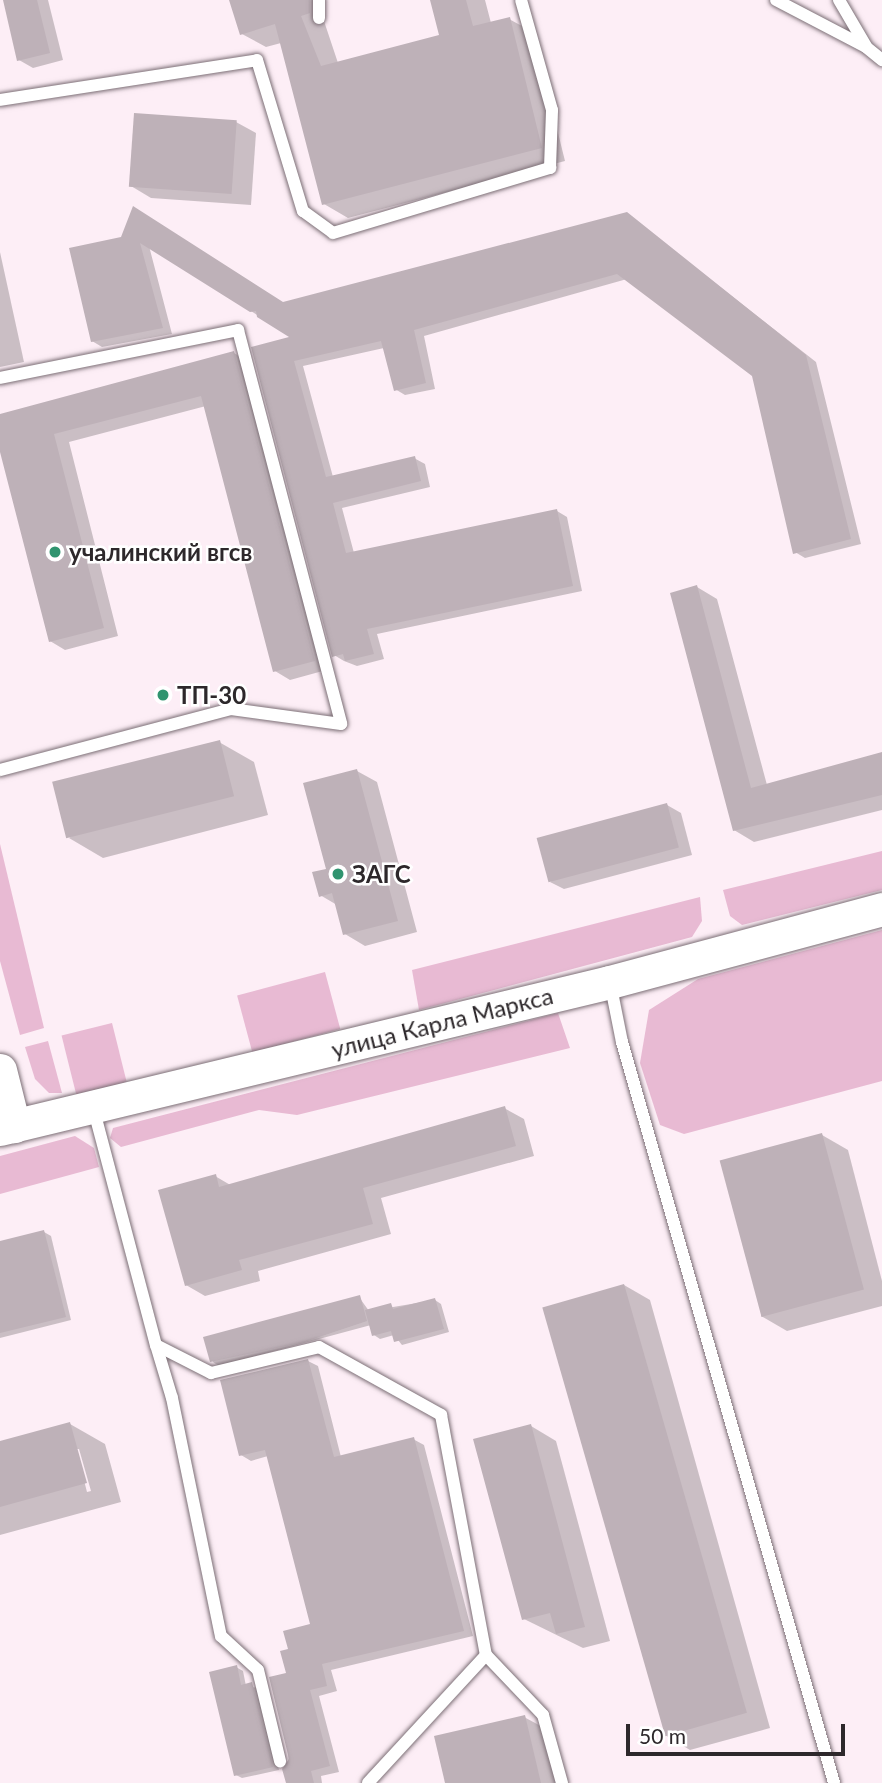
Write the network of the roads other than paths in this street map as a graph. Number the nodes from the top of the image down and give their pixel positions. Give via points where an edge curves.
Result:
1 (319, 0) edge
2 (521, 0) edge
3 (776, 0) edge
4 (839, 0) edge
5 (319, 18) dead end
6 (866, 47) junction
7 (882, 60) edge
8 (0, 100) edge
9 (0, 378) edge
10 (0, 771) edge
11 (882, 909) edge
12 (610, 982) junction
13 (0, 1070) edge
14 (93, 1106) junction
15 (7, 1127) edge
16 (156, 1345) junction
17 (486, 1655) junction
18 (280, 1761) dead end
19 (368, 1783) edge
20 (562, 1783) edge
21 (834, 1783) edge

1 - 5 lane
2 - 8 lane via 552,110 550,168 333,233 303,211 257,60
3 - 6 lane
4 - 6 lane
6 - 7 lane
9 - 10 lane via 238,330 341,724 231,709
11 - 12 main road, улица Карла Маркса
12 - 14 main road, улица Карла Маркса
12 - 21 lane via 622,1042
13 - 15 main road
14 - 15 main road, улица Карла Маркса
14 - 16 lane
16 - 17 lane via 211,1373 318,1347 441,1415
16 - 18 lane via 172,1398 221,1636 258,1670
17 - 19 lane
17 - 20 lane via 543,1715

